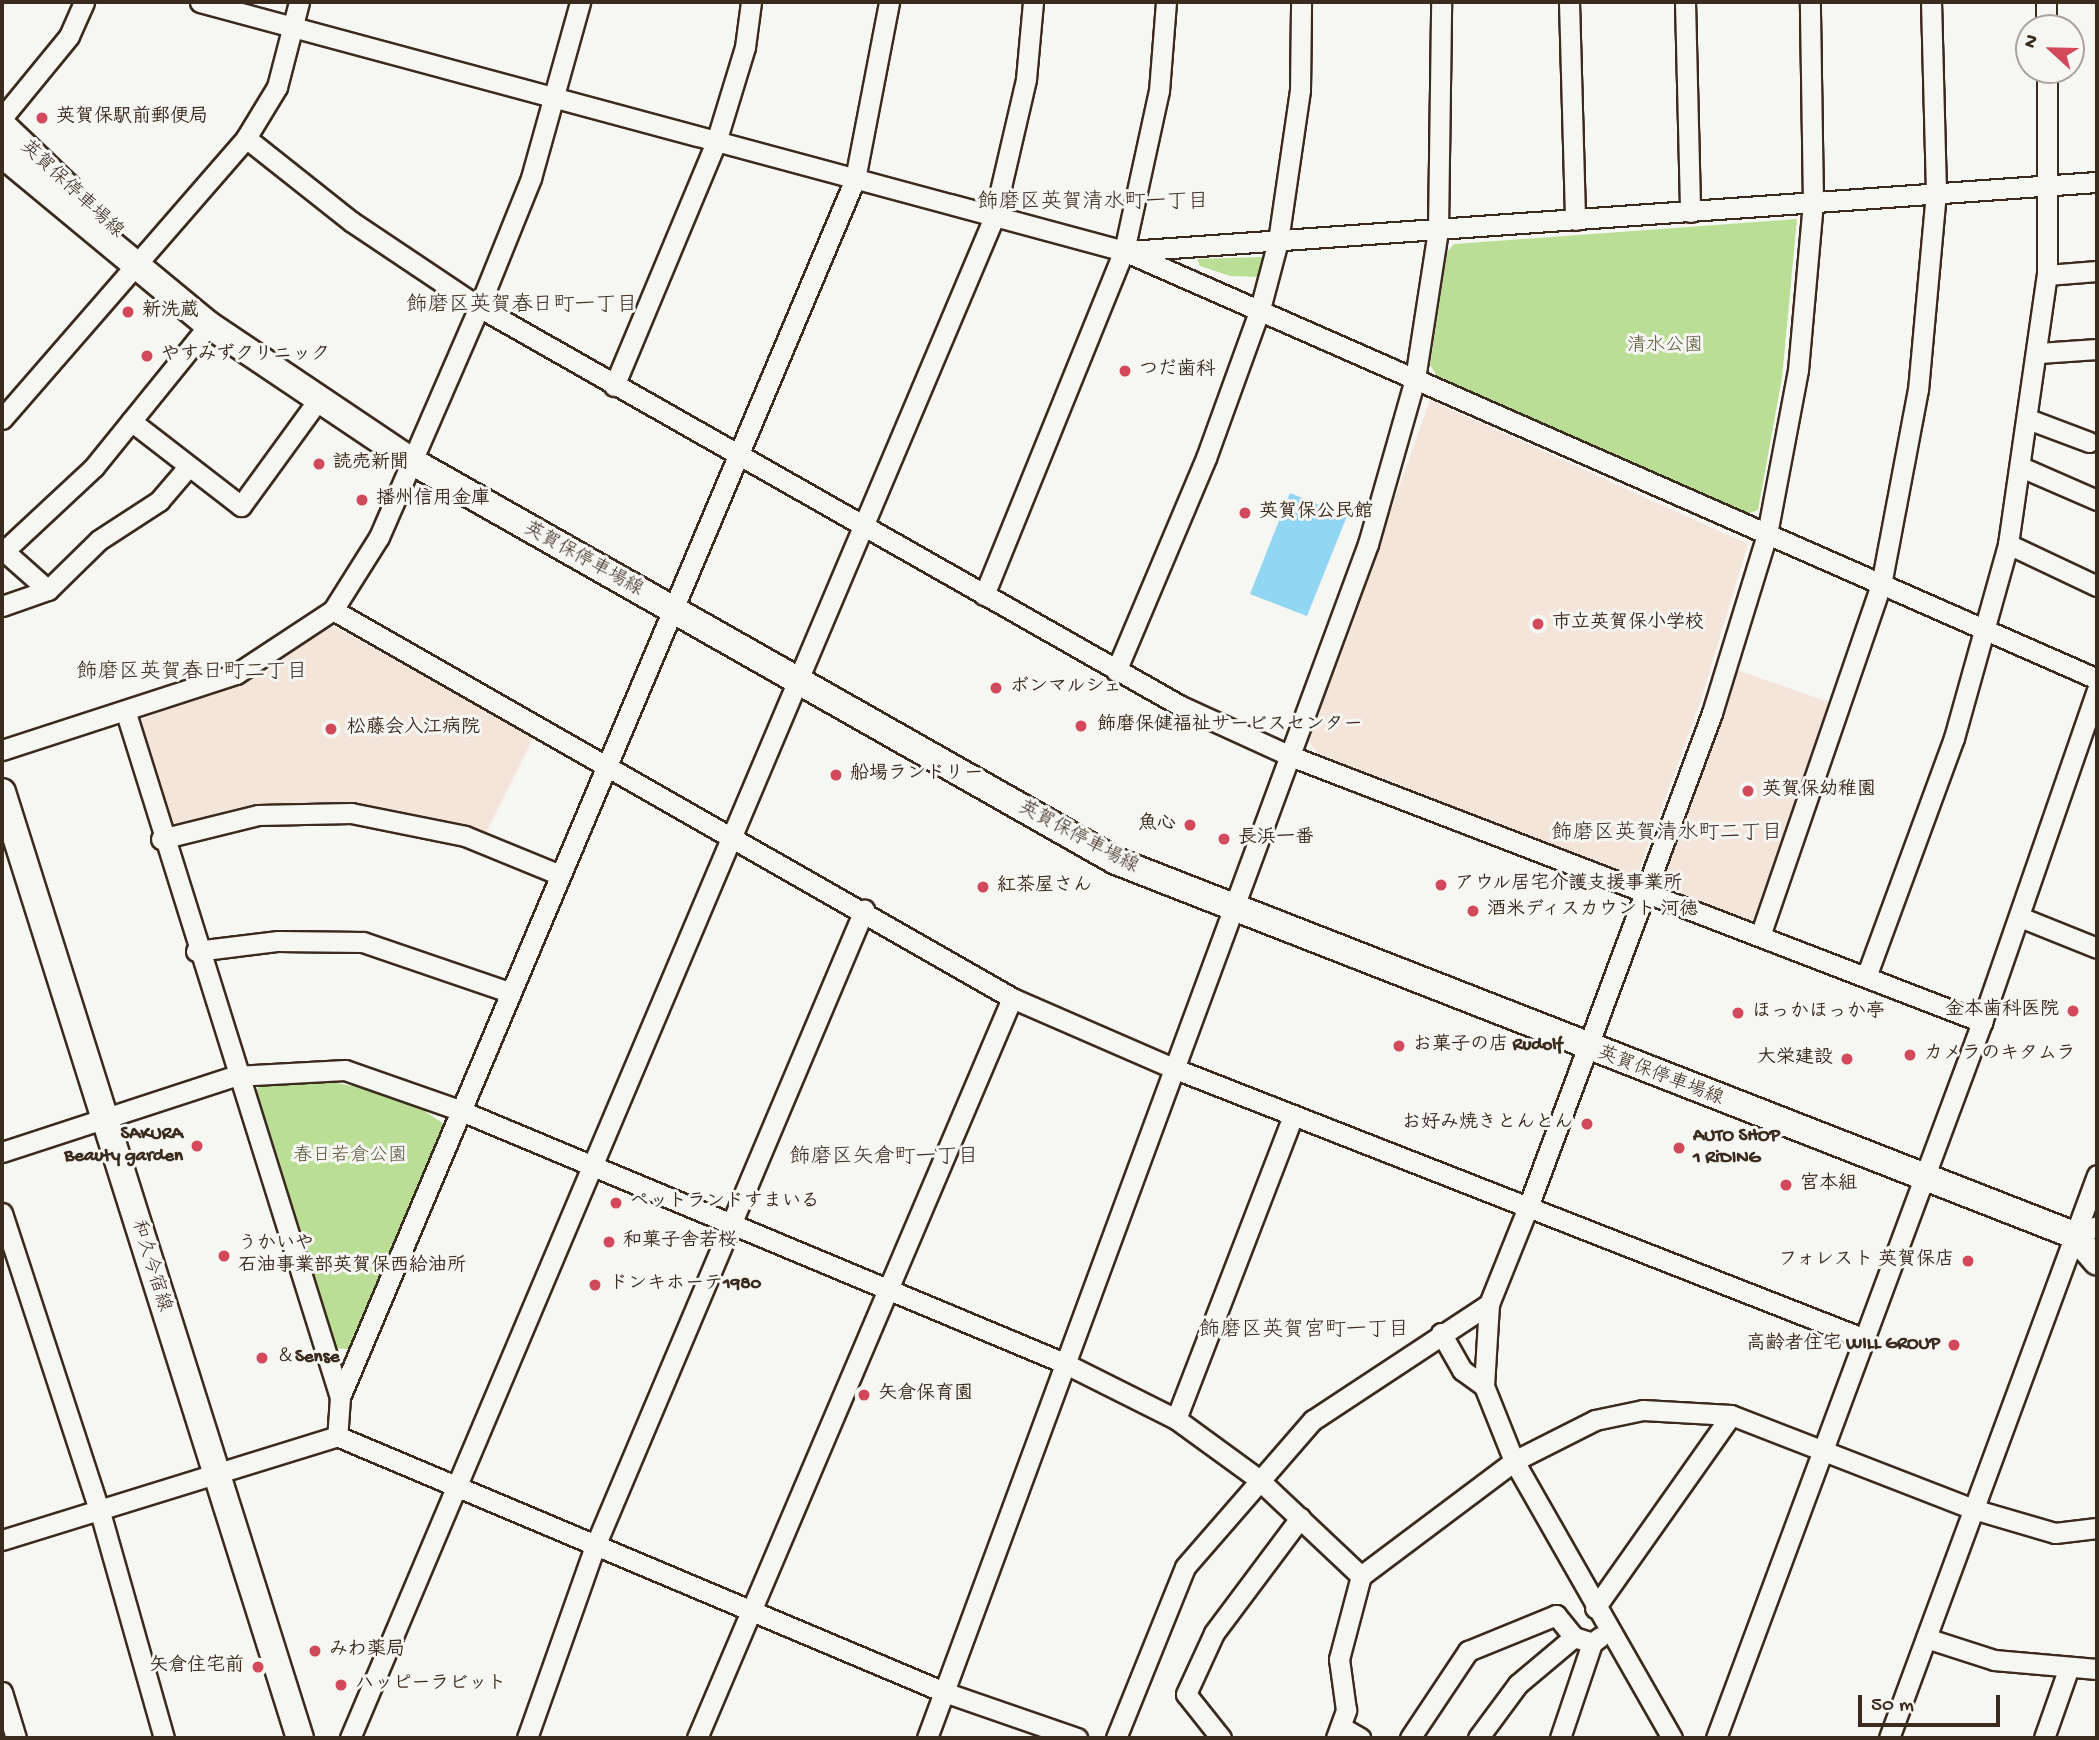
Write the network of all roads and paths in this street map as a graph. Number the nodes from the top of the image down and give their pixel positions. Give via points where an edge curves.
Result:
1 (85, 2) edge
2 (200, 2) edge
3 (299, 2) edge
4 (580, 2) edge
5 (751, 2) edge
6 (889, 2) edge
7 (1033, 2) edge
8 (1166, 2) edge
9 (1301, 2) edge
10 (1441, 2) edge
11 (1569, 2) edge
12 (1685, 2) edge
13 (1810, 2) edge
14 (1931, 2) edge
15 (293, 26) junction
16 (2047, 84) edge
17 (555, 99) junction
18 (2, 118) edge
19 (2, 125) edge
20 (246, 138) junction
21 (716, 142) junction
22 (2, 155) edge
23 (855, 179) junction
24 (2097, 182) edge
25 (2050, 186) junction
26 (1936, 192) junction
27 (1813, 203) junction
28 (1690, 212) junction
29 (994, 217) junction
30 (1575, 220) junction
31 (1438, 230) junction
32 (1278, 241) junction
33 (1124, 251) junction
34 (135, 260) junction
35 (2097, 271) edge
36 (2047, 275) junction
37 (480, 307) junction
38 (1260, 309) junction
39 (209, 325) junction
40 (2097, 349) edge
41 (2039, 353) junction
42 (1415, 379) junction
43 (614, 386) junction
44 (318, 400) junction
45 (2, 419) edge
46 (2028, 419) junction
47 (131, 421) junction
48 (2090, 442) dead end
49 (739, 457) junction
50 (413, 462) junction
51 (188, 467) junction
52 (2021, 467) junction
53 (2097, 500) edge
54 (861, 526) junction
55 (1767, 534) junction
56 (2008, 544) junction
57 (1881, 585) junction
58 (2097, 586) edge
59 (48, 590) junction
60 (984, 595) junction
61 (2, 606) edge
62 (333, 610) junction
63 (673, 610) junction
64 (1987, 631) junction
65 (1116, 671) junction
66 (2097, 679) edge
67 (797, 682) junction
68 (2097, 690) edge
69 (126, 713) junction
70 (2, 750) edge
71 (1288, 755) junction
72 (608, 765) junction
73 (2, 792) edge
74 (730, 834) junction
75 (161, 839) junction
76 (560, 875) junction
77 (1647, 892) junction
78 (864, 910) junction
79 (1233, 912) junction
80 (2020, 917) junction
81 (1760, 936) junction
82 (2097, 948) edge
83 (196, 951) junction
84 (1866, 977) junction
85 (509, 992) junction
86 (1012, 998) junction
87 (1982, 1023) junction
88 (1587, 1049) junction
89 (1173, 1068) junction
90 (235, 1076) junction
91 (459, 1110) junction
92 (1293, 1115) junction
93 (104, 1118) junction
94 (2, 1152) edge
95 (592, 1166) junction
96 (2097, 1175) edge
97 (1924, 1177) junction
98 (1528, 1207) junction
99 (2, 1213) edge
100 (735, 1224) junction
101 (2086, 1230) edge
102 (2097, 1261) edge
103 (886, 1287) junction
104 (1489, 1304) junction
105 (1441, 1333) junction
106 (1865, 1339) junction
107 (1064, 1363) junction
108 (1483, 1386) junction
109 (340, 1397) junction
110 (1731, 1415) junction
111 (1176, 1419) junction
112 (337, 1436) junction
113 (1825, 1448) junction
114 (1514, 1461) junction
115 (215, 1472) junction
116 (1257, 1478) junction
117 (458, 1487) junction
118 (1973, 1509) junction
119 (100, 1512) junction
120 (1300, 1518) junction
121 (2097, 1528) edge
122 (2, 1540) edge
123 (595, 1546) junction
124 (1361, 1576) junction
125 (1595, 1608) junction
126 (750, 1611) junction
127 (1591, 1637) junction
128 (1926, 1638) junction
129 (2097, 1669) edge
130 (2068, 1670) junction
131 (2, 1692) edge
132 (944, 1692) junction
133 (1347, 1735) edge
134 (16, 1738) edge
135 (164, 1738) edge
136 (300, 1738) edge
137 (350, 1738) edge
138 (527, 1738) edge
139 (697, 1738) edge
140 (927, 1738) edge
141 (1077, 1738) edge
142 (1116, 1738) edge
143 (1221, 1738) edge
144 (1410, 1738) edge
145 (1478, 1738) edge
146 (1560, 1738) edge
147 (1672, 1738) edge
148 (1716, 1738) edge
149 (1889, 1738) edge
150 (2044, 1738) edge

1 - 18 street via 69,36
2 - 15 street
3 - 15 street
4 - 17 street
5 - 21 street via 745,47
6 - 23 street
7 - 29 street via 1026,79
8 - 33 street via 1159,91
9 - 32 street via 1300,90
10 - 31 street
11 - 30 street
12 - 28 street
13 - 27 street
14 - 26 street
15 - 17 street
15 - 20 street via 277,87
16 - 25 street
17 - 21 street
17 - 37 street
19 - 34 main road, 英賀保停車場線 via 126,240
20 - 34 street
20 - 37 street via 352,222
21 - 23 street
21 - 43 street
22 - 34 main road, 英賀保停車場線 via 115,252
23 - 29 street
23 - 49 street
24 - 25 street
25 - 26 street
25 - 36 street
26 - 27 street
26 - 57 street via 1918,390
27 - 28 street
27 - 55 street via 1798,370
28 - 30 street
29 - 33 street
29 - 54 street
30 - 31 street
31 - 32 street
31 - 42 street
32 - 33 street
32 - 38 street
33 - 38 street
33 - 60 street
34 - 39 main road, 英賀保停車場線
34 - 45 street
35 - 36 street
36 - 41 street
37 - 43 street
37 - 50 street
38 - 42 street
38 - 65 street via 1206,458
39 - 44 main road, 英賀保停車場線
39 - 47 street
40 - 41 street
41 - 46 street
42 - 55 street
42 - 71 street via 1368,544
43 - 49 street
44 - 50 main road, 英賀保停車場線
44 - 51 street via 241,506
46 - 48 street
46 - 52 street
47 - 51 street
47 - 59 street via 94,467 4,551
49 - 54 street
49 - 63 street
50 - 62 street via 379,537
50 - 63 main road, 英賀保停車場線
51 - 59 street via 159,501 99,540
52 - 53 street
52 - 56 street
54 - 60 street
54 - 67 street
55 - 57 street
55 - 77 street via 1712,713
56 - 58 street
56 - 64 street
57 - 64 street
57 - 81 street
59 - 61 street
60 - 65 street
62 - 69 street via 236,674
62 - 72 street
63 - 67 main road, 英賀保停車場線
63 - 72 street
64 - 66 street
64 - 84 street
65 - 71 street
67 - 74 street
67 - 79 main road, 英賀保停車場線 via 1116,861
68 - 80 street
69 - 70 street
69 - 75 street
71 - 77 street
71 - 79 street
72 - 74 street
72 - 76 street
73 - 93 main road, 和久今宿線
74 - 78 street
74 - 95 street
75 - 76 street via 258,815 351,813 465,836
75 - 83 street
76 - 85 street
77 - 81 street
77 - 88 street
78 - 86 street
78 - 100 street
79 - 88 main road, 英賀保停車場線
79 - 89 street
80 - 82 street
80 - 87 street
81 - 84 street
83 - 85 street via 278,941 363,942
83 - 90 street
84 - 87 street
85 - 91 street
86 - 89 street
86 - 103 street
87 - 97 street
88 - 97 main road, 英賀保停車場線
88 - 98 street
89 - 92 street
89 - 107 street
90 - 91 street via 345,1070
90 - 93 street
90 - 109 street
91 - 95 street
91 - 109 street
92 - 98 street
92 - 111 street
93 - 94 street
93 - 115 main road, 和久今宿線
95 - 100 street
95 - 117 street
96 - 101 street
97 - 101 main road, 英賀保停車場線
97 - 106 street
98 - 104 street
98 - 106 street
99 - 119 street
100 - 103 street
100 - 123 street
101 - 102 main road, 英賀保停車場線
101 - 118 street
103 - 107 street
103 - 126 street
104 - 105 street
104 - 108 street
105 - 108 street via 1462,1370
105 - 116 street via 1313,1420
106 - 113 street
107 - 111 street
107 - 132 street
108 - 114 street
109 - 112 street
110 - 113 street
110 - 114 street via 1643,1410 1595,1420
110 - 125 street
111 - 116 street
112 - 115 street
112 - 117 street
113 - 118 street
113 - 148 street
114 - 124 street
114 - 125 street
115 - 119 street
115 - 136 main road, 和久今宿線
116 - 120 street
116 - 142 street via 1185,1567
117 - 123 street
117 - 137 street
118 - 121 street via 2055,1533
118 - 128 street
119 - 122 street
119 - 135 street
120 - 124 street
120 - 143 street via 1214,1633 1186,1694
123 - 126 street
123 - 138 street
124 - 133 street via 1339,1659
125 - 127 street
126 - 132 street
126 - 139 street
127 - 144 street via 1556,1615 1468,1651
127 - 145 street via 1518,1684
127 - 146 street
127 - 147 street
128 - 130 street via 1994,1660
128 - 149 street
129 - 130 street
130 - 150 street
131 - 134 street
132 - 140 street
132 - 141 street

